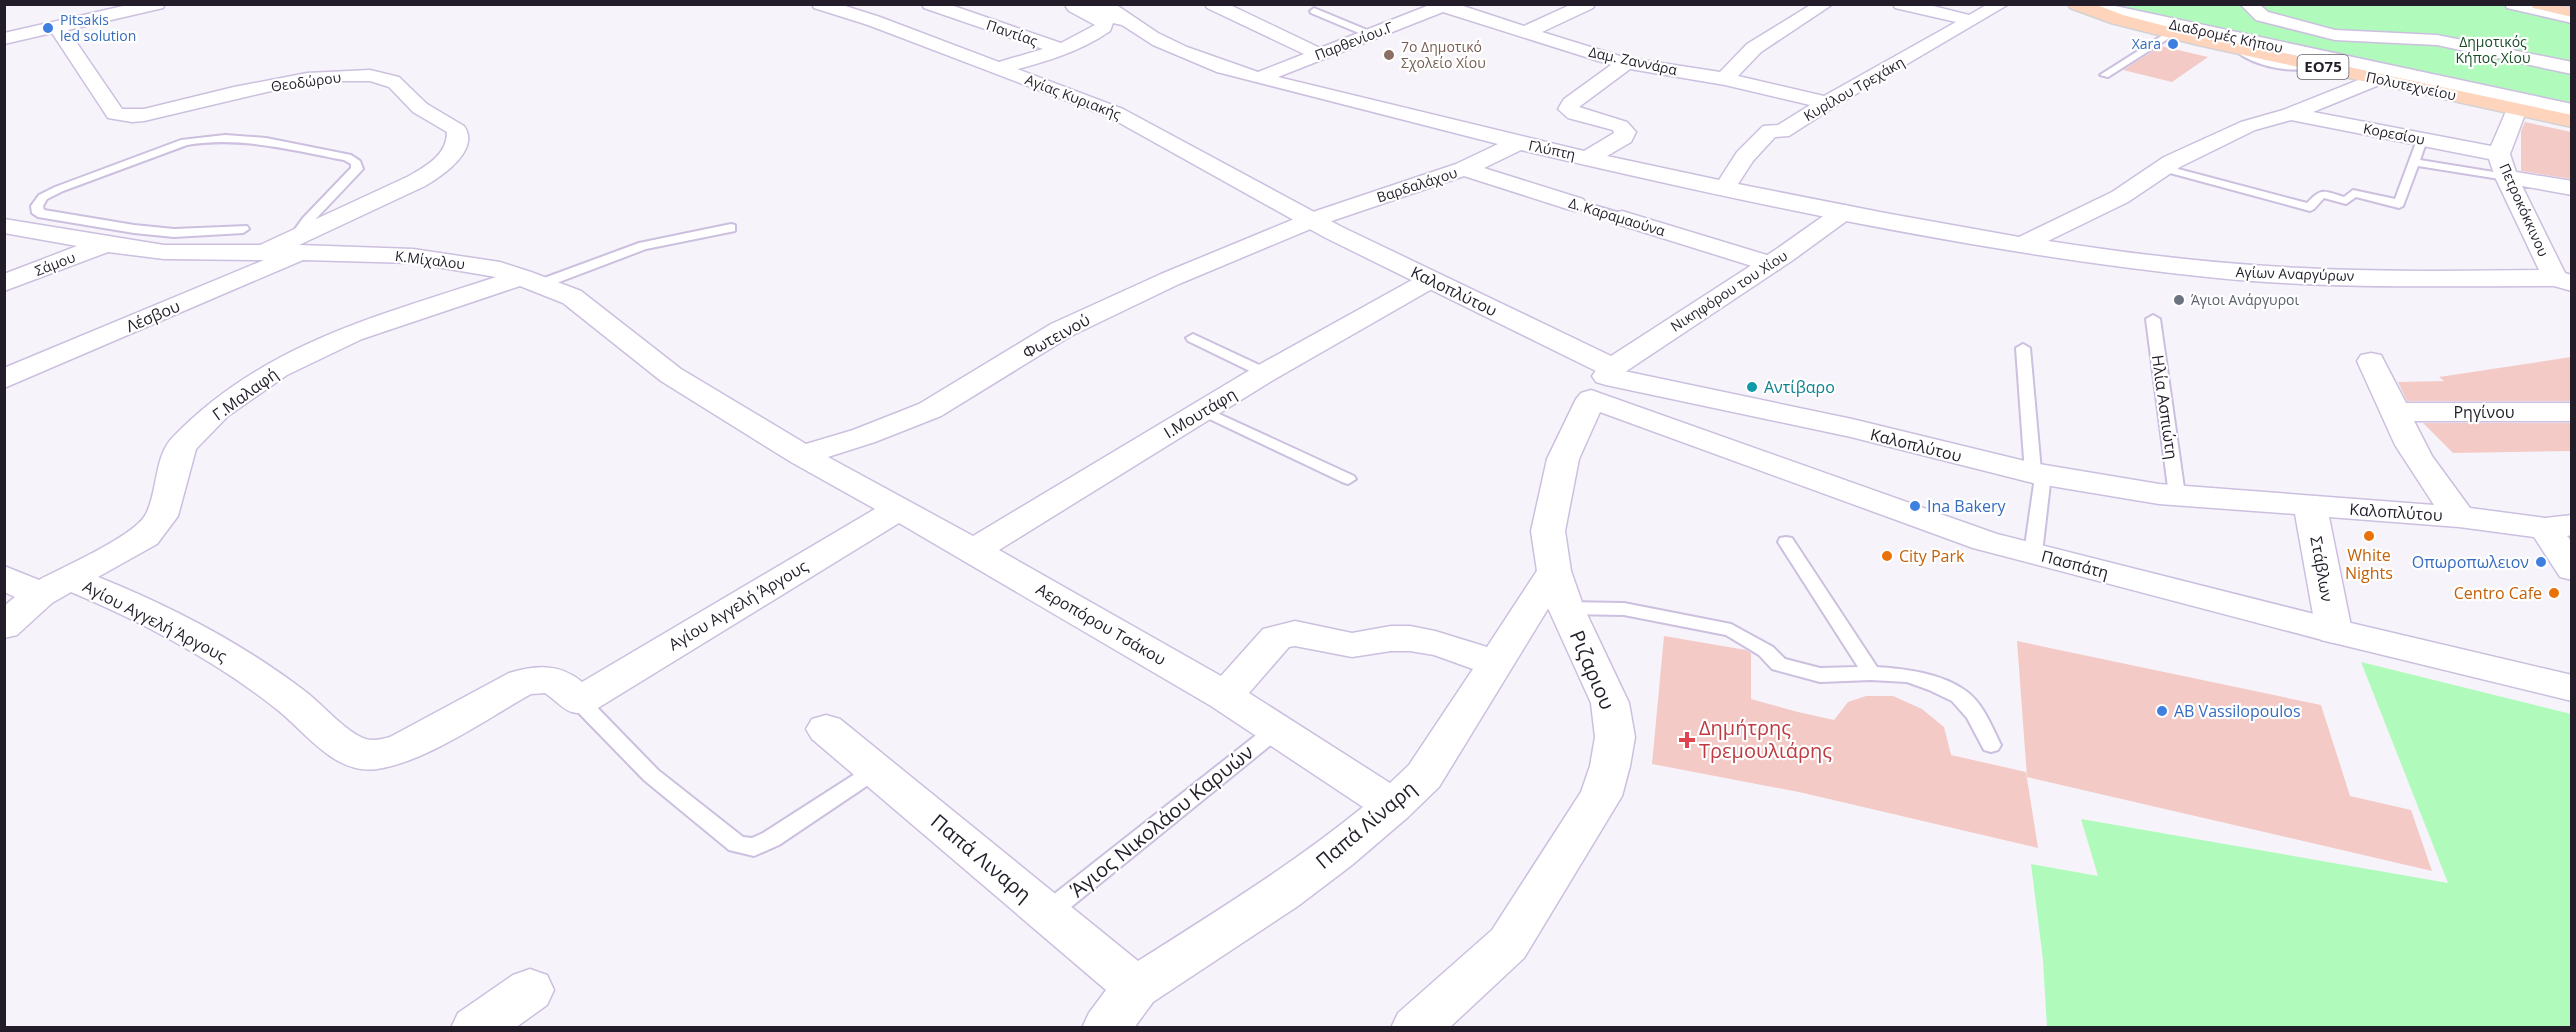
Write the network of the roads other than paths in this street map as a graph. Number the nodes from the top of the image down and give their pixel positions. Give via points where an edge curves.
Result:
1 (820, 4) edge
2 (930, 4) edge
3 (1103, 4) edge
4 (1213, 4) edge
5 (1587, 4) edge
6 (1795, 4) edge
7 (1901, 4) edge
8 (2001, 4) edge
9 (2076, 4) edge
10 (2092, 4) edge
11 (2248, 4) edge
12 (2512, 4) edge
13 (155, 5) edge
14 (1441, 5) edge
15 (2543, 5) edge
16 (1821, 7) edge
17 (1314, 11) dead end
18 (2571, 12) edge
19 (2571, 18) edge
20 (1972, 21) junction
21 (1126, 22) junction
22 (58, 28) junction
23 (1524, 33) junction
24 (2171, 33) junction
25 (1369, 34) junction
26 (4, 39) edge
27 (1060, 49) junction
28 (1319, 54) junction
29 (1620, 62) junction
30 (999, 68) junction
31 (2571, 68) edge
32 (2105, 75) dead end
33 (1259, 78) junction
34 (1725, 79) junction
35 (2377, 79) junction
36 (1827, 104) junction
37 (2517, 109) junction
38 (2571, 110) edge
39 (2290, 114) junction
40 (2571, 121) edge
41 (2422, 140) junction
42 (1518, 142) junction
43 (1588, 158) junction
44 (2414, 162) junction
45 (2502, 166) junction
46 (2163, 168) junction
47 (1464, 170) junction
48 (1725, 187) junction
49 (2571, 188) edge
50 (1575, 204) joint
51 (1844, 212) junction
52 (1622, 218) joint
53 (1312, 220) junction
54 (4, 226) edge
55 (731, 228) dead end
56 (243, 229) dead end
57 (106, 244) junction
58 (299, 245) junction
59 (2019, 246) junction
60 (1771, 264) junction
61 (1430, 280) junction
62 (2563, 280) edge
63 (532, 281) junction
64 (4, 283) edge
65 (2153, 320) dead end
66 (1193, 338) dead end
67 (2023, 348) dead end
68 (2371, 361) dead end
69 (1265, 373) junction
70 (4, 379) edge
71 (1603, 381) junction
72 (1204, 411) junction
73 (2396, 412) junction
74 (2571, 412) edge
75 (802, 455) junction
76 (2038, 474) junction
77 (1348, 479) dead end
78 (2177, 495) junction
79 (2310, 506) junction
80 (897, 510) junction
81 (2459, 517) junction
82 (2558, 526) edge
83 (1786, 542) dead end
84 (973, 551) junction
85 (2033, 553) junction
86 (2571, 569) edge
87 (4, 577) edge
88 (54, 587) junction
89 (1560, 590) junction
90 (4, 626) edge
91 (2334, 631) junction
92 (1496, 663) junction
93 (1871, 673) junction
94 (2571, 688) edge
95 (1225, 696) junction
96 (579, 701) junction
97 (826, 729) dead end
98 (1276, 730) junction
99 (1991, 746) dead end
100 (876, 770) junction
101 (1393, 806) junction
102 (1047, 913) junction
103 (1136, 987) junction
104 (530, 990) dead end
105 (475, 1028) edge
106 (1106, 1028) edge
107 (1415, 1028) edge

1 - 30 street, Αγίας Κυριακής
2 - 27 street, Παντίας
3 - 21 street, Γλύπτη
4 - 28 street
5 - 23 street
6 - 16 street
7 - 20 street
8 - 20 street, Κυρίλου Τρεχάκη
9 - 24 main road, Πολυτεχνείου / ΕΟ75
10 - 38 street, Διαδρομές Κήπου
11 - 31 street, Διαδρομές Κήπου via 2262,16 2335,35 2437,40
12 - 19 street
13 - 22 street
14 - 23 street, Δαμ. Ζαννάρα
14 - 25 street, Παρθενίου.Γ
15 - 18 main road
16 - 34 street via 1754,48
17 - 25 lane
20 - 36 street, Κυρίλου Τρεχάκη
21 - 27 street via 1077,6 1078,11 1104,21 1104,27
21 - 33 street, Γλύπτη via 1161,42
22 - 26 street
22 - 58 street, Θεοδώρου via 115,114 144,115 295,81 347,75 391,80 414,103 458,130 452,150 439,168
23 - 29 street, Δαμ. Ζαννάρα
24 - 32 lane
24 - 35 main road, Πολυτεχνείου / ΕΟ75
25 - 28 street, Παρθενίου.Γ
27 - 30 street
28 - 33 street, Παρθενίου.Γ
29 - 34 street, Δαμ. Ζαννάρα
29 - 43 street via 1621,69 1570,103 1568,109 1575,114 1620,126 1625,132
30 - 53 street, Αγίας Κυριακής via 1127,118
33 - 42 street, Γλύπτη
34 - 36 street, Δαμ. Ζαννάρα
35 - 37 main road, Πολυτεχνείου / ΕΟ75
35 - 39 street
36 - 48 street, Κυρίλου Τρεχάκη via 1782,132 1770,130
37 - 40 main road, Πολυτεχνείου / ΕΟ75
37 - 45 street, Πετροκόκκινου
39 - 41 street, Κορεσίου
39 - 46 street via 2248,126
41 - 44 lane
41 - 45 street, Κορεσίου
42 - 43 street, Γλύπτη
42 - 47 street, Βαρδαλάχου
43 - 48 street, Γλύπτη
44 - 45 lane
44 - 46 lane via 2399,204 2353,193 2346,201 2322,194 2310,207
45 - 49 street, Κορεσίου
45 - 62 street, Πετροκόκκινου
46 - 59 street via 2120,197
47 - 50 street, Δ. Καραμαούνα
47 - 53 street, Βαρδαλάχου
48 - 51 street, Γλύπτη
50 - 52 lane, Δ. Καραμαούνα
51 - 59 street, Γλύπτη
51 - 60 street, Νικηφόρου του Χίου
52 - 60 street, Δ. Καραμαούνα
53 - 61 street, Καλοπλύτου
53 - 75 street, Φωτεινού via 1061,330 930,411
54 - 57 street, Κ.Μίχαλου
55 - 63 lane via 644,246
56 - 58 lane via 174,233 134,229 38,213 37,206 43,197 59,189 204,138 226,136 347,157 356,163 357,169 307,221
57 - 58 street, Κ.Μίχαλου via 164,252 265,252
57 - 64 street, Σάμου
58 - 63 street, Κ.Μίχαλου via 413,256 489,268
58 - 70 street, Λέσβου
59 - 62 street, Αγίων Αναργύρων via 2276,274
60 - 71 street, Νικηφόρου του Χίου
61 - 69 street, Ι.Μουτάφη
61 - 71 street, Καλοπλύτου
63 - 75 street, Κ.Μίχαλου via 584,304 671,375
63 - 88 street, Γ.Μαλαφή via 352,333 277,369 217,410 181,446 162,516 145,537
65 - 78 lane, Ηλία Ασπιώτη
66 - 69 lane
67 - 76 lane
68 - 73 street
69 - 72 street, Ι.Μουτάφη
71 - 76 street, Καλοπλύτου via 1852,428
71 - 85 street, Πασπάτη via 1985,541
71 - 89 street, Ριζαριου via 1563,459 1548,531
72 - 77 lane
72 - 84 street, Ι.Μουτάφη
73 - 74 street, Ρηγίνου
73 - 81 street via 2418,458
75 - 80 street, Αεροπόρου Τσάκου
76 - 78 street, Καλοπλύτου
76 - 85 lane
78 - 79 street, Καλοπλύτου
79 - 81 street, Καλοπλύτου
79 - 91 street, Στάβλων
80 - 84 street, Αεροπόρου Τσάκου
80 - 96 street, Αγίου Αγγελή Άργους
81 - 82 street, Καλοπλύτου
82 - 86 street
83 - 93 lane
84 - 95 street, Αεροπόρου Τσάκου
85 - 91 street, Πασπάτη
87 - 88 street, Αγίου Αγγελή Άργους
88 - 90 street, Γ.Μαλαφή
88 - 96 street, Αγίου Αγγελή Άργους via 112,596 215,649 292,701 354,752 375,755 401,749 522,682 543,678 557,681
89 - 92 street, Παπά Λίναρη
89 - 93 lane via 1624,609 1731,630 1779,664 1802,671 1820,675
89 - 107 street, Ριζαριου via 1610,703 1615,737 1601,796 1508,944
91 - 94 street, Πασπάτη
92 - 95 street via 1406,638 1350,645 1299,632 1286,633 1276,638
92 - 101 street, Παπά Λίναρη via 1424,776
93 - 99 lane via 1908,676 1959,696 1975,714
95 - 98 street, Αεροπόρου Τσάκου
96 - 100 lane, Αγίου Αγγελή Άργους via 651,775 737,844 754,847 771,839
97 - 100 street, Παπά Λιναρη
98 - 101 street, Αεροπόρου Τσάκου
98 - 102 lane, Άγιος Νικολάου Καρυών
100 - 102 street, Παπά Λιναρη
101 - 103 street, Παπά Λίναρη via 1282,893
102 - 103 street, Παπά Λιναρη
103 - 106 street
104 - 105 street

